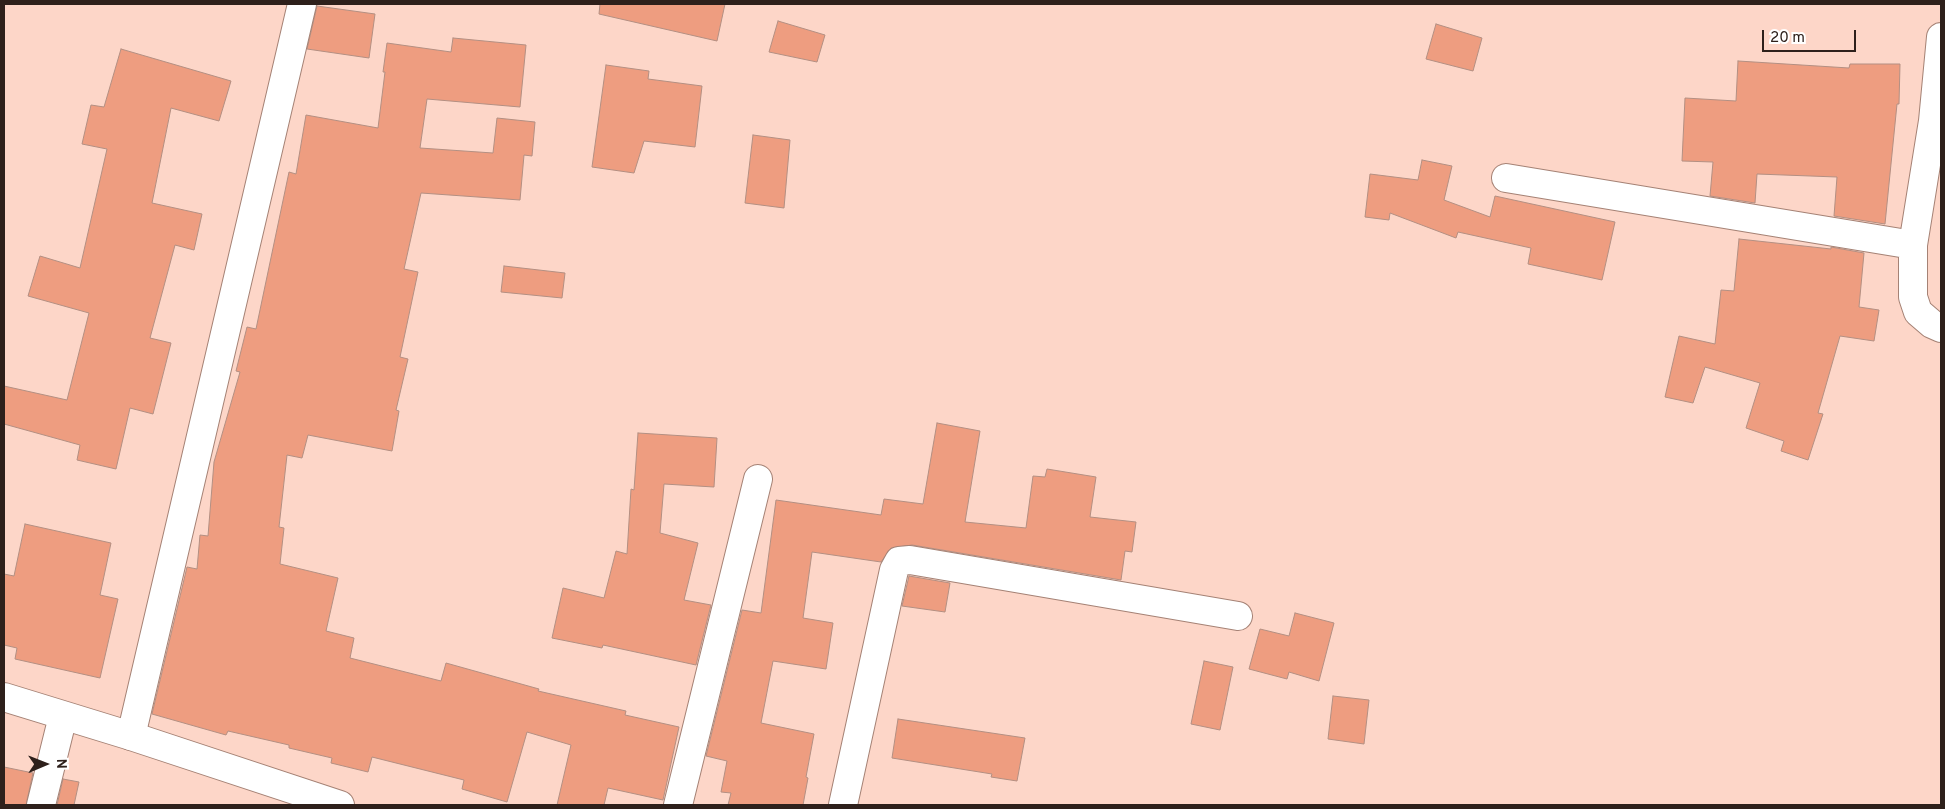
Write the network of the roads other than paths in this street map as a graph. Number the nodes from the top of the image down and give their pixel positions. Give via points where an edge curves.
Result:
1 (302, 4) edge
2 (1941, 37) edge
3 (1506, 178) dead end
4 (1913, 245) junction
5 (1941, 328) edge
6 (758, 479) dead end
7 (1238, 616) dead end
8 (4, 697) edge
9 (63, 716) junction
10 (130, 736) junction
11 (41, 805) edge
12 (340, 805) edge
13 (678, 805) edge
14 (843, 805) edge

1 - 10 street
2 - 4 street via 1933,121
3 - 4 street
4 - 5 street via 1913,298 1918,312
6 - 13 street
7 - 14 street via 910,560 899,561 894,570
8 - 9 street
9 - 10 street
9 - 11 street
10 - 12 street

